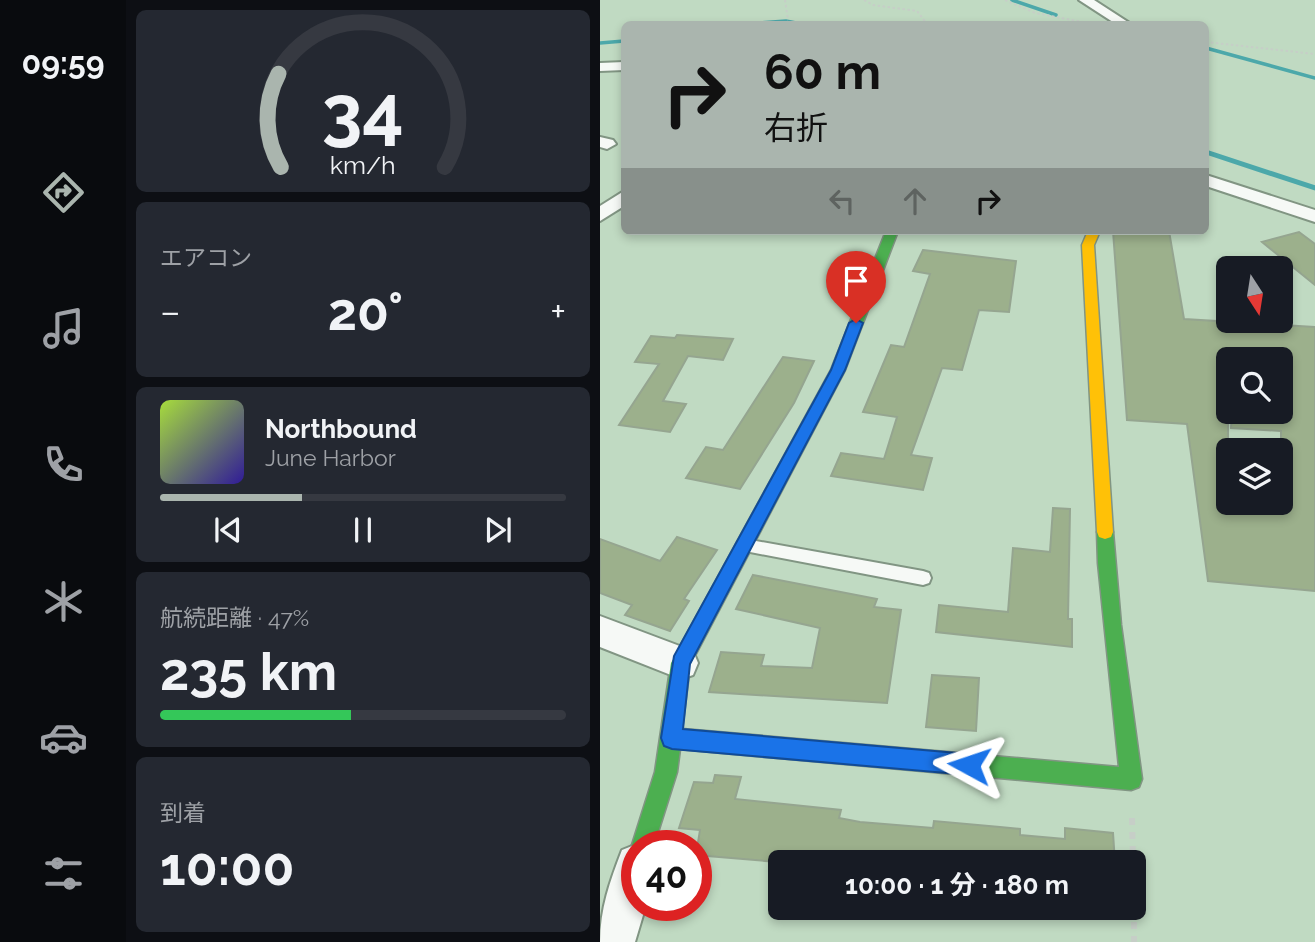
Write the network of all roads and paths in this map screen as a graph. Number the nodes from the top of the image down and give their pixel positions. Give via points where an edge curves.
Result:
1 (785, 0) edge
2 (864, 0) edge
3 (1005, 0) edge
4 (1085, 0) edge
5 (1063, 18) junction
6 (788, 20) dead end
7 (925, 21) edge
8 (1064, 21) edge
9 (1080, 21) edge
10 (1119, 21) edge
11 (1209, 42) edge
12 (1315, 54) edge
13 (621, 66) edge
14 (600, 67) edge
15 (1209, 181) edge
16 (1209, 187) edge
17 (1228, 188) junction
18 (621, 199) edge
19 (1276, 205) junction
20 (600, 215) edge
21 (1315, 216) edge
22 (890, 235) edge
23 (1092, 235) edge
24 (1315, 235) edge
25 (744, 545) junction
26 (923, 578) dead end
27 (600, 631) edge
28 (681, 663) junction
29 (672, 738) junction
30 (648, 830) edge
31 (621, 916) edge
32 (1134, 920) edge
33 (613, 942) edge
34 (1134, 942) edge

1 - 6 path
2 - 7 path via 917,11
3 - 5 path
4 - 10 street
5 - 8 path
5 - 9 path
11 - 12 path
13 - 14 street
15 - 17 street
16 - 17 street
17 - 19 street
18 - 20 street
19 - 21 street
19 - 24 street
22 - 25 street via 838,370
23 - 29 street via 1088,245 1108,604 1131,779
25 - 26 lane
25 - 28 street
27 - 28 street
28 - 29 street
29 - 30 street
31 - 33 street
32 - 34 path

